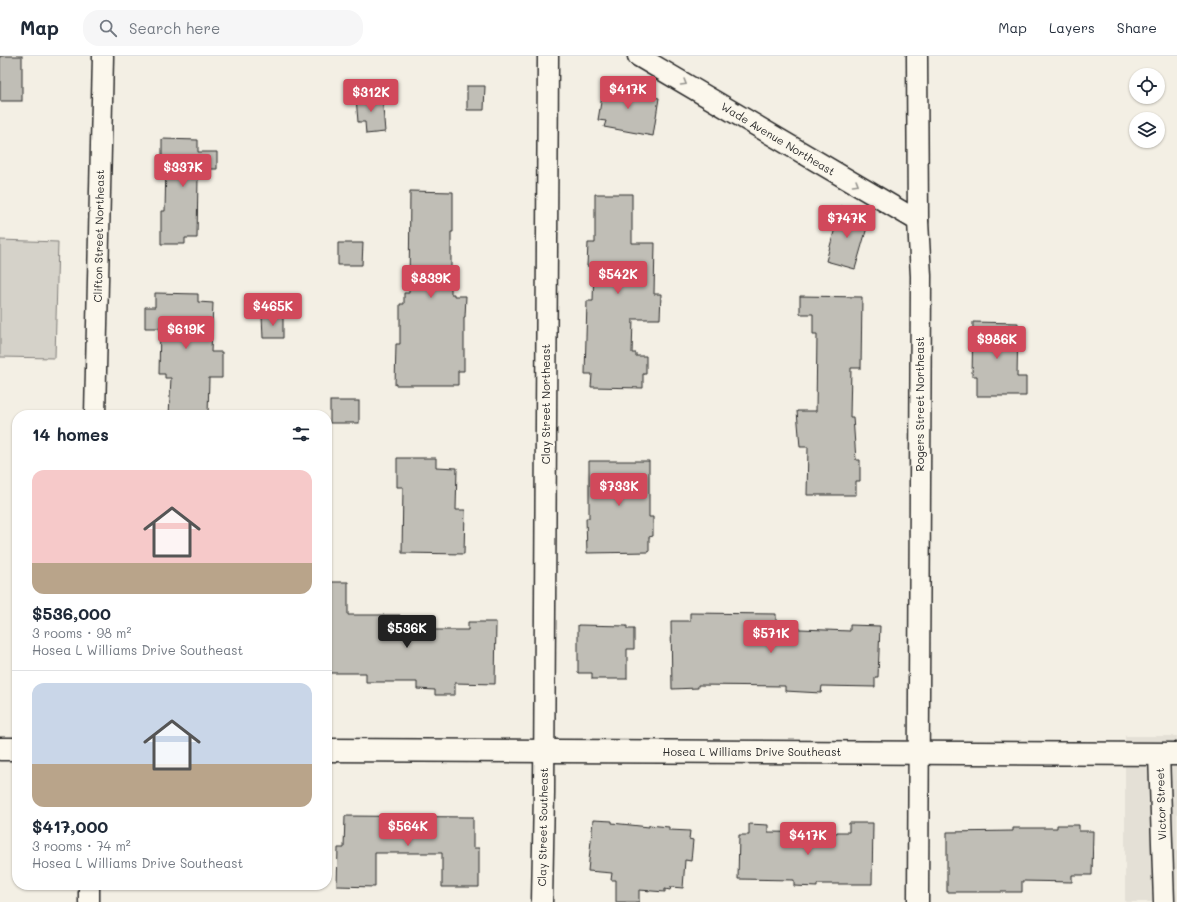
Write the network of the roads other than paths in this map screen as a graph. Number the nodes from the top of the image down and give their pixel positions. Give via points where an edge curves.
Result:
1 (103, 56) edge
2 (548, 56) edge
3 (638, 56) edge
4 (917, 56) edge
5 (918, 221) junction
6 (95, 410) edge
7 (0, 749) edge
8 (12, 749) edge
9 (332, 750) edge
10 (544, 751) junction
11 (919, 753) junction
12 (1168, 754) edge
13 (89, 890) edge
14 (89, 902) edge
15 (542, 902) edge
16 (918, 902) edge
17 (1164, 902) edge

1 - 6 street, Clifton Street Northeast
2 - 10 street, Clay Street Northeast
3 -> 5 street, Wade Avenue Northeast
4 - 5 street, Rogers Street Northeast
5 - 11 street, Rogers Street Northeast
7 - 8 street
9 - 10 street, Hosea L Williams Drive Southeast
10 - 11 street, Hosea L Williams Drive Southeast
10 - 15 street, Clay Street Southeast
11 - 12 street, Hosea L Williams Drive Southeast
11 - 16 street, Rogers Street Northeast
12 - 17 street, Victor Street
13 - 14 street

